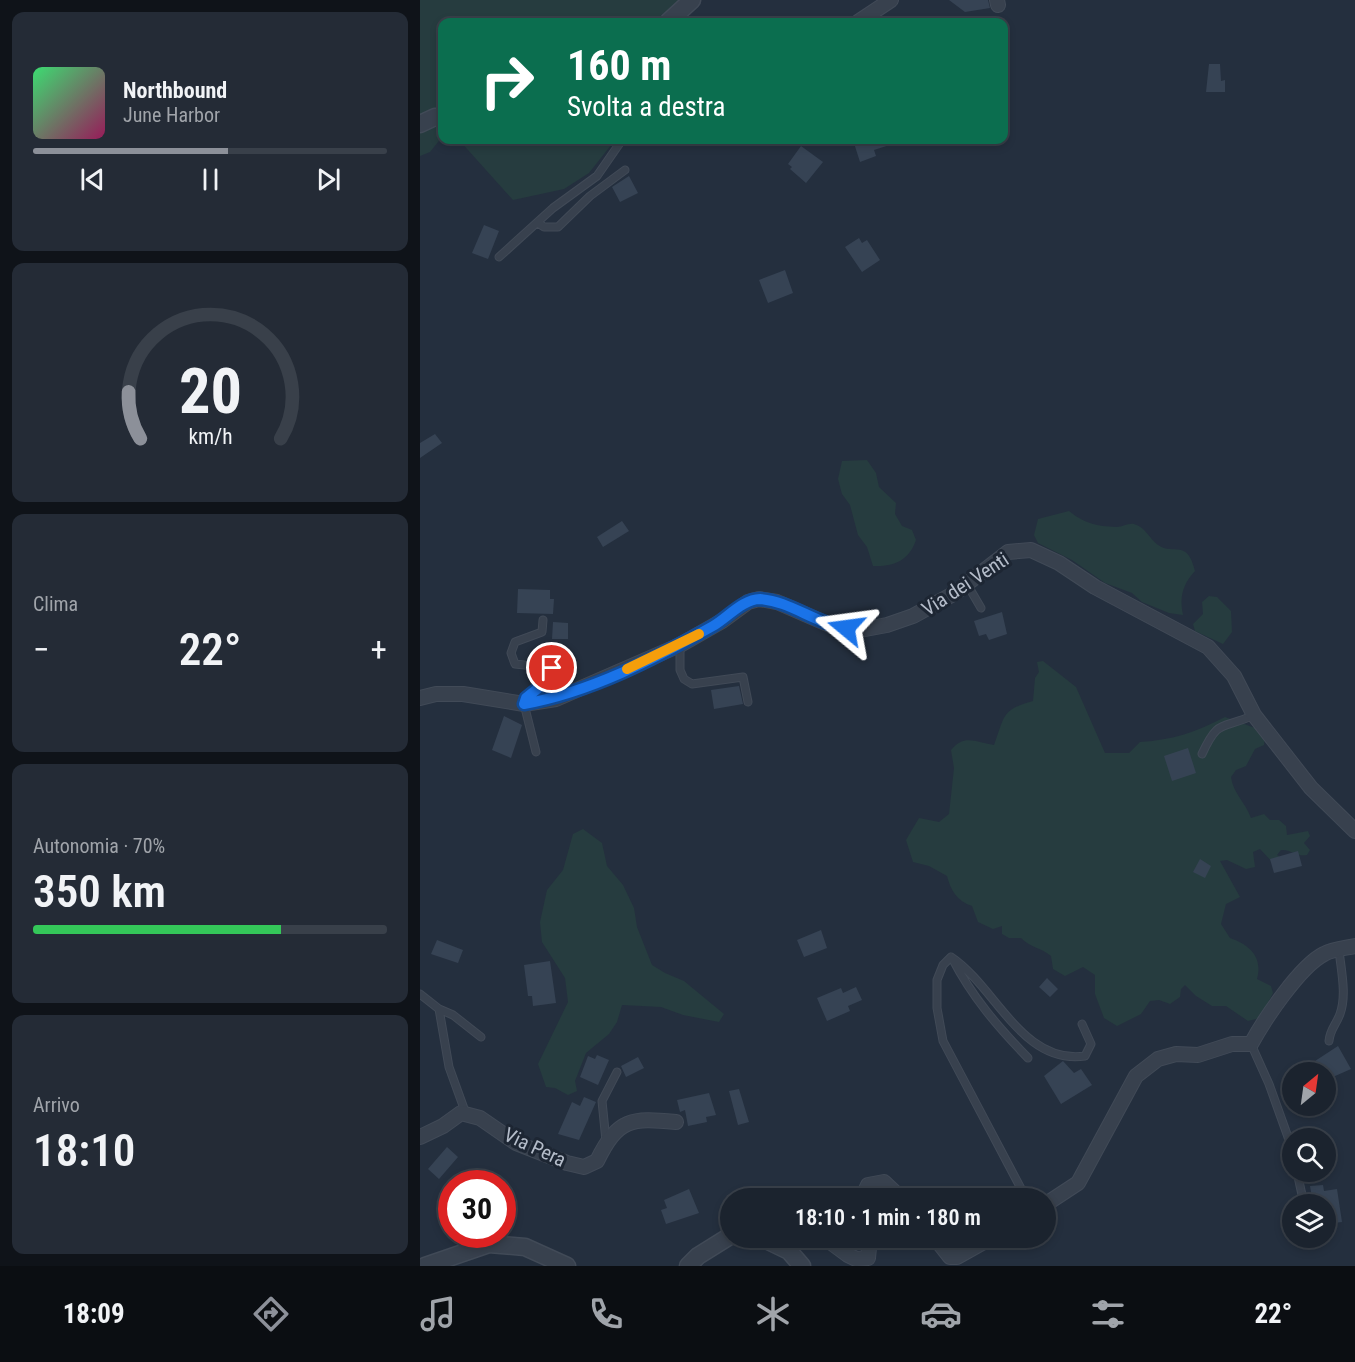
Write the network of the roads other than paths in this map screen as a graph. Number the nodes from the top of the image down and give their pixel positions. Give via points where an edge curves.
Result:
1 (692, 0) edge
2 (891, 0) edge
3 (672, 18) edge
4 (864, 18) edge
5 (438, 117) edge
6 (420, 124) edge
7 (619, 144) edge
8 (626, 170) dead end
9 (538, 223) junction
10 (499, 256) dead end
11 (967, 584) junction
12 (981, 608) dead end
13 (543, 620) dead end
14 (680, 645) junction
15 (420, 698) edge
16 (748, 702) dead end
17 (524, 704) junction
18 (1254, 715) junction
19 (536, 752) dead end
20 (1202, 754) dead end
21 (1355, 831) edge
22 (1355, 946) edge
23 (1339, 950) junction
24 (951, 957) junction
25 (420, 994) edge
26 (439, 1010) junction
27 (1082, 1024) dead end
28 (481, 1037) dead end
29 (1329, 1041) dead end
30 (1251, 1044) junction
31 (1028, 1058) dead end
32 (616, 1072) dead end
33 (466, 1114) junction
34 (676, 1122) dead end
35 (1285, 1128) edge
36 (420, 1137) edge
37 (606, 1143) junction
38 (867, 1188) edge
39 (890, 1188) edge
40 (1021, 1188) edge
41 (1056, 1197) edge
42 (720, 1242) edge
43 (783, 1248) edge
44 (792, 1248) edge
45 (840, 1248) edge
46 (869, 1248) edge
47 (943, 1248) edge
48 (976, 1248) edge
49 (789, 1251) junction
50 (956, 1262) edge
51 (425, 1266) edge
52 (567, 1266) edge
53 (688, 1266) edge
54 (802, 1266) edge

1 - 3 street
2 - 4 street
5 - 6 street
7 - 9 lane via 597,176
8 - 9 lane via 590,196 558,227
9 - 10 lane
11 - 12 lane
11 - 14 street, Via dei Venti via 913,616 860,630 832,626 777,602 759,599
11 - 18 street, Via dei Venti via 1008,552 1031,550 1208,646 1234,676
13 - 17 lane via 542,632 515,642 511,653 515,664 552,668 552,677
14 - 16 lane via 684,679 692,684 743,677
14 - 17 street, Via dei Venti via 556,699
15 - 17 street, Via dei Venti via 463,694
17 - 19 lane
18 - 20 lane via 1220,725 1212,732
18 - 21 street, Via dei Venti via 1311,788
22 - 23 street
23 - 29 lane via 1343,996
23 - 30 street via 1323,954 1307,968
24 - 27 lane via 965,967 1013,1025 1039,1046 1070,1058 1086,1056 1090,1044
24 - 31 lane via 990,1019
24 - 40 lane via 943,965 938,980 937,1008 943,1041
25 - 26 lane
26 - 28 lane via 453,1015
26 - 33 lane via 449,1067
30 - 35 lane
30 - 41 street via 1232,1044 1198,1054 1158,1059 1136,1076 1078,1183
32 - 37 lane via 603,1101
33 - 36 street via 461,1113
33 - 37 street, Via Pera via 480,1118 516,1143 567,1164 584,1167 597,1161
34 - 37 street, Via Pera via 640,1119 622,1126
38 - 39 street via 884,1182
42 - 53 street
43 - 49 street
44 - 49 street
45 - 46 street via 856,1259 868,1258
47 - 50 street
48 - 50 street
49 - 54 street
51 - 52 street via 489,1244 525,1247

